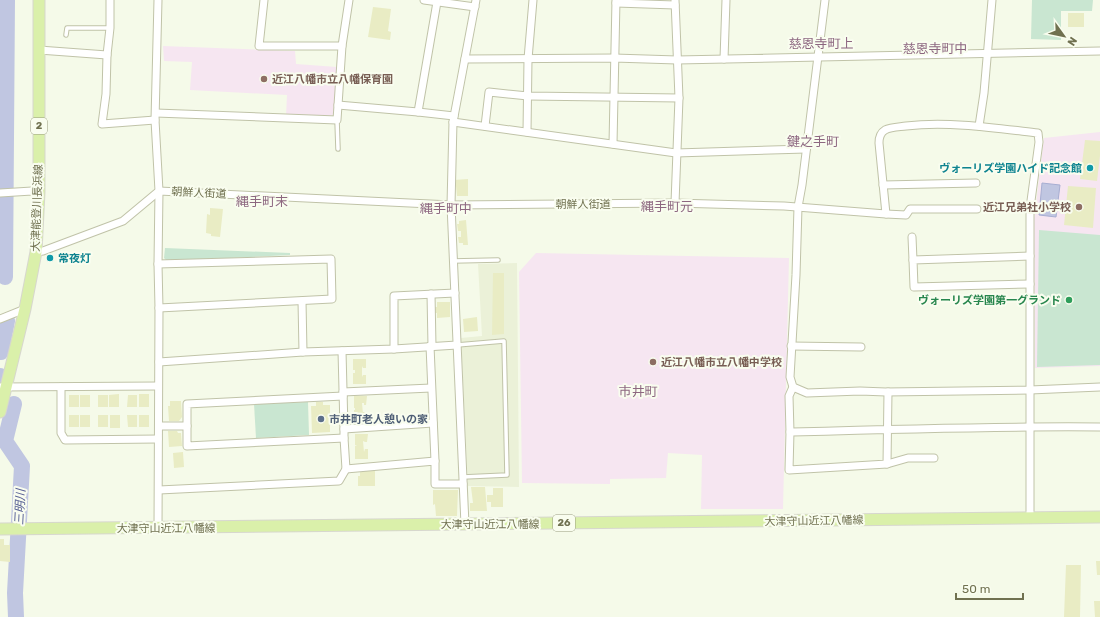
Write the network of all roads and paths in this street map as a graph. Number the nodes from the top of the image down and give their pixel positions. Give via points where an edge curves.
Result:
1 (39, 0) edge
2 (110, 0) edge
3 (158, 0) edge
4 (264, 0) edge
5 (349, 0) edge
6 (424, 0) edge
7 (533, 0) edge
8 (726, 0) edge
9 (825, 0) edge
10 (992, 0) edge
11 (616, 1) edge
12 (437, 2) junction
13 (475, 3) edge
14 (675, 3) edge
15 (110, 28) junction
16 (66, 35) dead end
17 (342, 46) junction
18 (39, 50) junction
19 (1100, 51) edge
20 (987, 54) junction
21 (107, 55) junction
22 (818, 57) junction
23 (614, 58) junction
24 (465, 59) junction
25 (528, 59) junction
26 (724, 59) junction
27 (677, 60) junction
28 (528, 96) junction
29 (614, 97) junction
30 (679, 98) junction
31 (338, 105) junction
32 (418, 112) junction
33 (156, 117) junction
34 (453, 119) junction
35 (337, 120) junction
36 (485, 126) junction
37 (979, 126) junction
38 (526, 132) junction
39 (614, 144) junction
40 (338, 149) dead end
41 (806, 149) junction
42 (676, 152) junction
43 (976, 183) dead end
44 (883, 185) junction
45 (159, 191) junction
46 (39, 192) junction
47 (1, 193) edge
48 (675, 203) junction
49 (451, 205) junction
50 (798, 207) junction
51 (977, 209) dead end
52 (886, 214) junction
53 (912, 237) dead end
54 (36, 252) junction
55 (1030, 256) junction
56 (498, 260) dead end
57 (913, 260) junction
58 (453, 261) junction
59 (158, 264) junction
60 (1030, 284) junction
61 (455, 293) junction
62 (431, 294) junction
63 (302, 301) junction
64 (159, 308) junction
65 (25, 309) junction
66 (2, 318) edge
67 (457, 344) junction
68 (431, 346) junction
69 (791, 346) junction
70 (861, 347) dead end
71 (394, 349) junction
72 (342, 351) junction
73 (303, 352) junction
74 (159, 362) junction
75 (158, 386) junction
76 (3, 387) edge
77 (61, 387) junction
78 (793, 387) junction
79 (1100, 387) edge
80 (432, 388) junction
81 (1030, 390) junction
82 (888, 392) junction
83 (343, 394) junction
84 (0, 412) edge
85 (433, 422) junction
86 (159, 426) junction
87 (187, 426) junction
88 (1030, 426) junction
89 (1100, 427) edge
90 (344, 429) junction
91 (887, 429) junction
92 (790, 432) junction
93 (344, 438) junction
94 (158, 439) junction
95 (934, 458) dead end
96 (435, 460) junction
97 (887, 464) junction
98 (346, 469) junction
99 (463, 481) junction
100 (159, 490) junction
101 (1100, 516) edge
102 (1030, 518) junction
103 (465, 525) junction
104 (158, 528) junction
105 (0, 529) edge

1 - 18 main road, 大津能登川長浜線 / 2
2 - 15 street
3 - 33 street, 朝鮮人街道
4 - 17 street via 259,46
5 - 17 street
6 - 12 street
7 - 25 street
8 - 26 street
9 - 22 street
10 - 20 street
11 - 14 street
11 - 23 street
12 - 13 street
12 - 32 street
13 - 24 street
14 - 27 street
15 - 16 lane via 67,28
15 - 21 street
17 - 31 street
18 - 21 street
18 - 46 main road, 大津能登川長浜線 / 2
19 - 20 street
20 - 22 street
20 - 37 street
21 - 33 street via 102,124
22 - 26 street
22 - 41 street
23 - 25 street
23 - 27 street
23 - 29 street
24 - 25 street
24 - 34 street
25 - 28 street
26 - 27 street
27 - 30 street
28 - 29 street
28 - 36 street via 489,92
28 - 38 street
29 - 30 street
29 - 39 street
30 - 42 street
31 - 32 street
31 - 35 street
32 - 34 street
33 - 35 street
33 - 45 street, 朝鮮人街道
34 - 36 street
34 - 49 street
35 - 40 lane
36 - 38 street
37 - 44 street via 917,125 883,131 879,136 879,143
37 - 55 street via 1038,132 1039,142 1030,208
38 - 39 street
39 - 42 street
41 - 42 street
41 - 50 street
42 - 48 street
43 - 44 street
44 - 52 street
45 - 49 street, 朝鮮人街道
45 - 54 street, 朝鮮人街道 via 123,221
45 - 59 street
46 - 47 street
46 - 54 main road, 大津能登川長浜線 / 2
48 - 49 street, 朝鮮人街道
48 - 50 street, 朝鮮人街道
49 - 58 street
50 - 52 street, 朝鮮人街道
50 - 69 street
51 - 52 street, 朝鮮人街道 via 910,209 906,215
53 - 57 street
54 - 65 main road, 大津能登川長浜線 / 2
55 - 57 street
55 - 60 street
56 - 58 lane
57 - 60 street via 914,287
58 - 61 street
59 - 63 street via 331,259 332,299
59 - 64 street
60 - 81 street
61 - 62 street
61 - 67 street
62 - 68 street
62 - 71 street via 394,296
63 - 64 street
63 - 73 street
64 - 74 street
65 - 66 street
65 - 76 main road, 大津能登川長浜線 / 2
67 - 68 street
67 - 99 street
67 - 99 lane via 504,342 507,475
68 - 71 street
68 - 80 street
69 - 70 street
69 - 78 street via 790,377
71 - 72 street
72 - 73 street
72 - 83 street
73 - 74 street
74 - 75 street
75 - 77 street
75 - 86 street
76 - 77 street
76 - 84 main road, 大津能登川長浜線 / 2
77 - 94 street via 61,433 65,440
78 - 82 street via 806,393
78 - 92 street via 789,396
79 - 81 street
80 - 83 street
80 - 85 street
81 - 82 street
81 - 88 street
82 - 91 street
83 - 87 street via 187,404
83 - 90 street
85 - 90 street
85 - 96 street
86 - 87 street
86 - 94 street
87 - 93 street via 187,446
88 - 89 street
88 - 91 street
88 - 102 street
90 - 93 street
91 - 92 street
91 - 97 street
92 - 97 street via 789,470
93 - 98 street
94 - 100 street
95 - 97 street via 908,458
96 - 98 street
96 - 99 street via 435,484
98 - 100 street via 339,481
99 - 103 street
100 - 104 street
101 - 102 main road, 大津守山近江八幡線 / 26
102 - 103 main road, 大津守山近江八幡線 / 26
103 - 104 main road, 大津守山近江八幡線 / 26
104 - 105 main road, 大津守山近江八幡線 / 26

